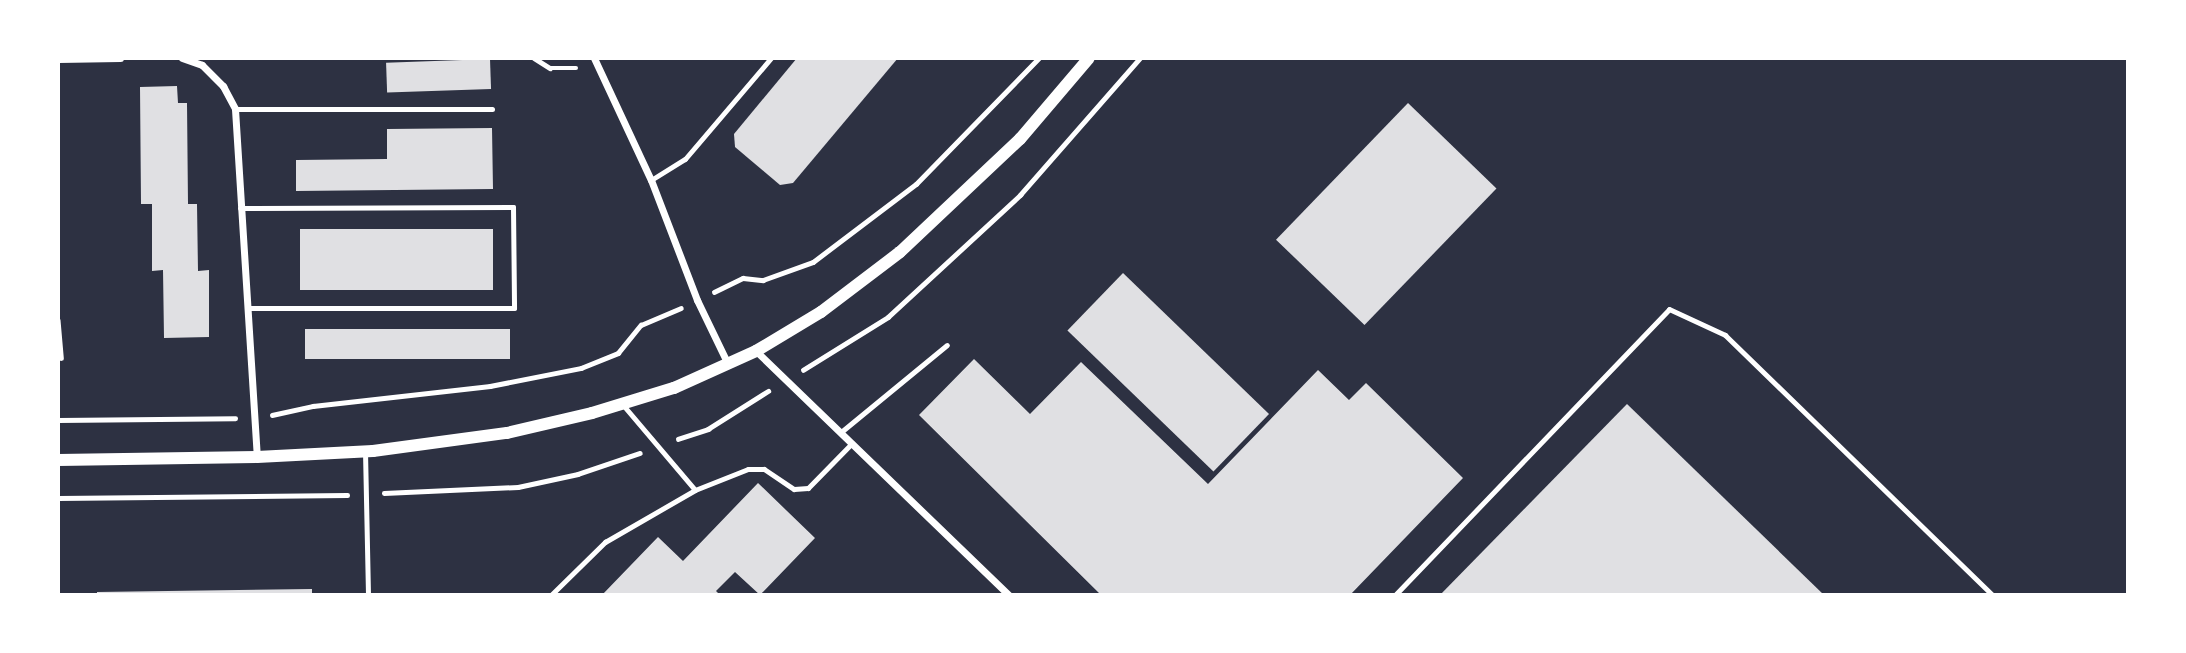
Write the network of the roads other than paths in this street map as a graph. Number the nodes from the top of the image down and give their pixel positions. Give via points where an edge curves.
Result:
1 (120, 58) edge
2 (182, 58) edge
3 (594, 58) edge
4 (759, 58) edge
5 (771, 58) edge
6 (1089, 58) edge
7 (58, 59) edge
8 (766, 64) junction
9 (235, 109) junction
10 (492, 109) dead end
11 (651, 180) junction
12 (240, 208) junction
13 (247, 308) junction
14 (947, 345) dead end
15 (756, 351) junction
16 (728, 364) junction
17 (622, 404) junction
18 (841, 432) junction
19 (852, 443) junction
20 (365, 451) junction
21 (257, 457) junction
22 (58, 460) edge
23 (695, 490) junction
24 (368, 595) edge
25 (551, 595) edge
26 (1009, 595) edge
27 (1395, 595) edge
28 (1992, 595) edge

1 - 7 street
2 - 9 street via 202,65 223,86
3 - 11 street
4 - 8 lane
5 - 8 lane
6 - 15 street via 1020,139 900,252 821,312
8 - 11 lane via 685,159
9 - 10 lane
9 - 12 street
11 - 16 street via 697,300
12 - 13 street
12 - 13 lane via 513,208 514,309
13 - 21 street
14 - 18 lane
15 - 16 street
15 - 18 street
16 - 17 street
17 - 20 street via 507,433
17 - 23 lane
18 - 19 street
19 - 23 lane via 808,488 794,489 764,469 748,469
19 - 26 street
20 - 21 street
20 - 24 lane
21 - 22 street
23 - 25 lane via 605,542
27 - 28 lane via 1669,309 1725,335

